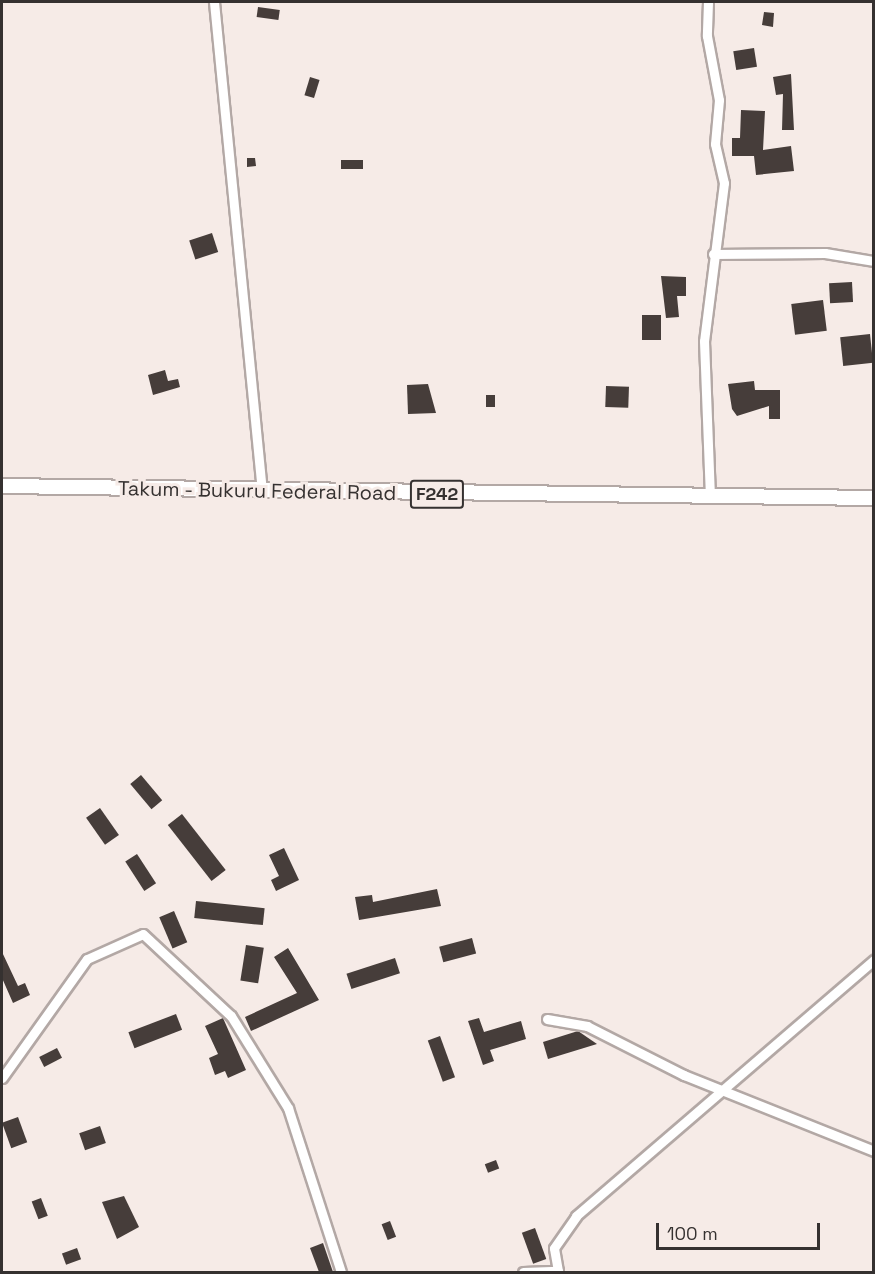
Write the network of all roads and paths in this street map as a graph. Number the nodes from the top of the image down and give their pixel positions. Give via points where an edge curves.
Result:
1 (214, 2) edge
2 (708, 2) edge
3 (713, 254) junction
4 (873, 261) edge
5 (2, 486) edge
6 (262, 492) junction
7 (710, 496) junction
8 (873, 498) edge
9 (873, 960) edge
10 (547, 1019) dead end
11 (2, 1078) edge
12 (724, 1093) junction
13 (873, 1151) edge
14 (341, 1272) edge
15 (523, 1272) edge

1 - 6 street
2 - 3 street via 707,36 719,100 715,144 724,183
3 - 4 street via 825,253
3 - 7 street via 704,341
5 - 6 main road, Takum - Bukuru Federal Road / F242
6 - 7 main road, Takum - Bukuru Federal Road / F242
7 - 8 main road, Takum - Bukuru Federal Road / F242
9 - 12 street
10 - 12 street via 587,1026
11 - 14 street via 87,959 142,934 231,1016 288,1108
12 - 13 street
12 - 15 street via 576,1216 554,1248 558,1271

